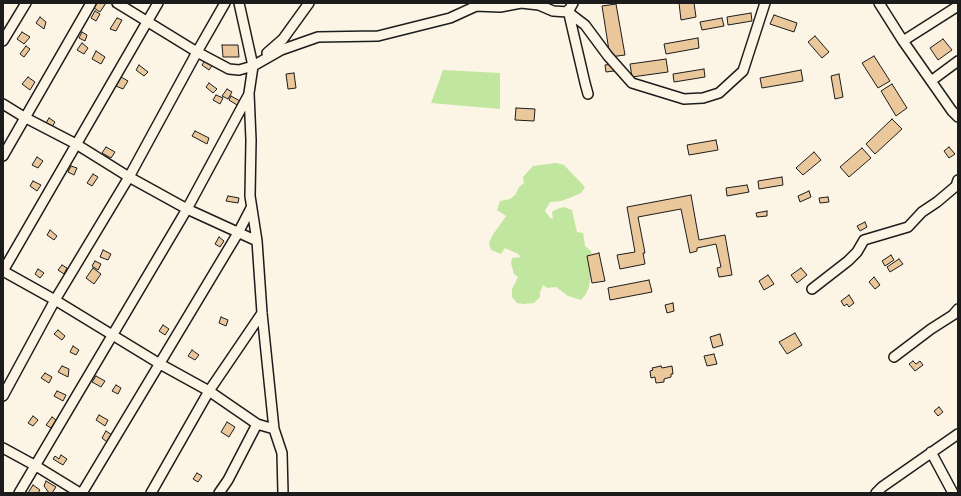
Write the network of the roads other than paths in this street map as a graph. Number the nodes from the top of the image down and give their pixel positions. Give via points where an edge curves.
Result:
1 (26, 3) edge
2 (91, 3) edge
3 (117, 3) edge
4 (158, 3) edge
5 (225, 3) edge
6 (239, 3) edge
7 (308, 3) edge
8 (573, 3) edge
9 (765, 3) edge
10 (879, 3) edge
11 (477, 4) edge
12 (958, 6) edge
13 (568, 8) edge
14 (147, 21) junction
15 (3, 41) edge
16 (903, 41) junction
17 (197, 52) junction
18 (958, 61) edge
19 (253, 66) junction
20 (931, 81) junction
21 (249, 93) junction
22 (588, 94) dead end
23 (3, 104) edge
24 (956, 113) edge
25 (24, 117) junction
26 (76, 144) junction
27 (3, 156) edge
28 (129, 177) junction
29 (958, 180) edge
30 (251, 208) junction
31 (187, 209) junction
32 (238, 233) junction
33 (256, 241) junction
34 (3, 271) edge
35 (812, 289) dead end
36 (56, 300) junction
37 (958, 309) edge
38 (262, 314) junction
39 (112, 334) junction
40 (894, 357) dead end
41 (160, 364) junction
42 (209, 391) junction
43 (3, 396) edge
44 (257, 424) junction
45 (274, 429) junction
46 (958, 434) edge
47 (3, 448) edge
48 (932, 452) junction
49 (36, 466) junction
50 (19, 493) edge
51 (81, 493) edge
52 (151, 493) edge
53 (219, 493) edge
54 (284, 493) edge
55 (876, 493) edge
56 (953, 493) edge

1 - 15 street
2 - 25 street
3 - 14 street
4 - 14 street
5 - 17 street
6 - 19 street
7 - 19 street via 283,39
8 - 13 street
9 - 13 street via 742,71 719,93 703,98 684,99 632,83
10 - 16 street
11 - 13 street via 500,7 521,3 539,5 553,11
11 - 19 street via 450,18 378,36 318,37 281,50
12 - 16 street
13 - 22 street
14 - 17 street
14 - 26 street
16 - 20 street
17 - 19 street via 229,69 239,70
17 - 28 street
18 - 20 street
19 - 21 street
20 - 24 street
21 - 30 street
21 - 31 street
23 - 25 street
25 - 26 street
25 - 27 street
26 - 28 street
26 - 34 street
28 - 31 street
28 - 36 street
29 - 35 street via 956,186 908,227 864,240 848,261
30 - 32 street
30 - 33 street
31 - 32 street
31 - 39 street
32 - 33 street
32 - 41 street
33 - 38 street
34 - 36 street
36 - 39 street
36 - 43 street
37 - 40 street
38 - 42 street
38 - 45 street
39 - 41 street
39 - 49 street
41 - 42 street
41 - 51 street
42 - 44 street
42 - 52 street
44 - 45 street
44 - 53 street
45 - 54 street via 282,453
46 - 48 street
47 - 49 street
48 - 55 street
48 - 56 street
49 - 50 street
49 - 51 street

